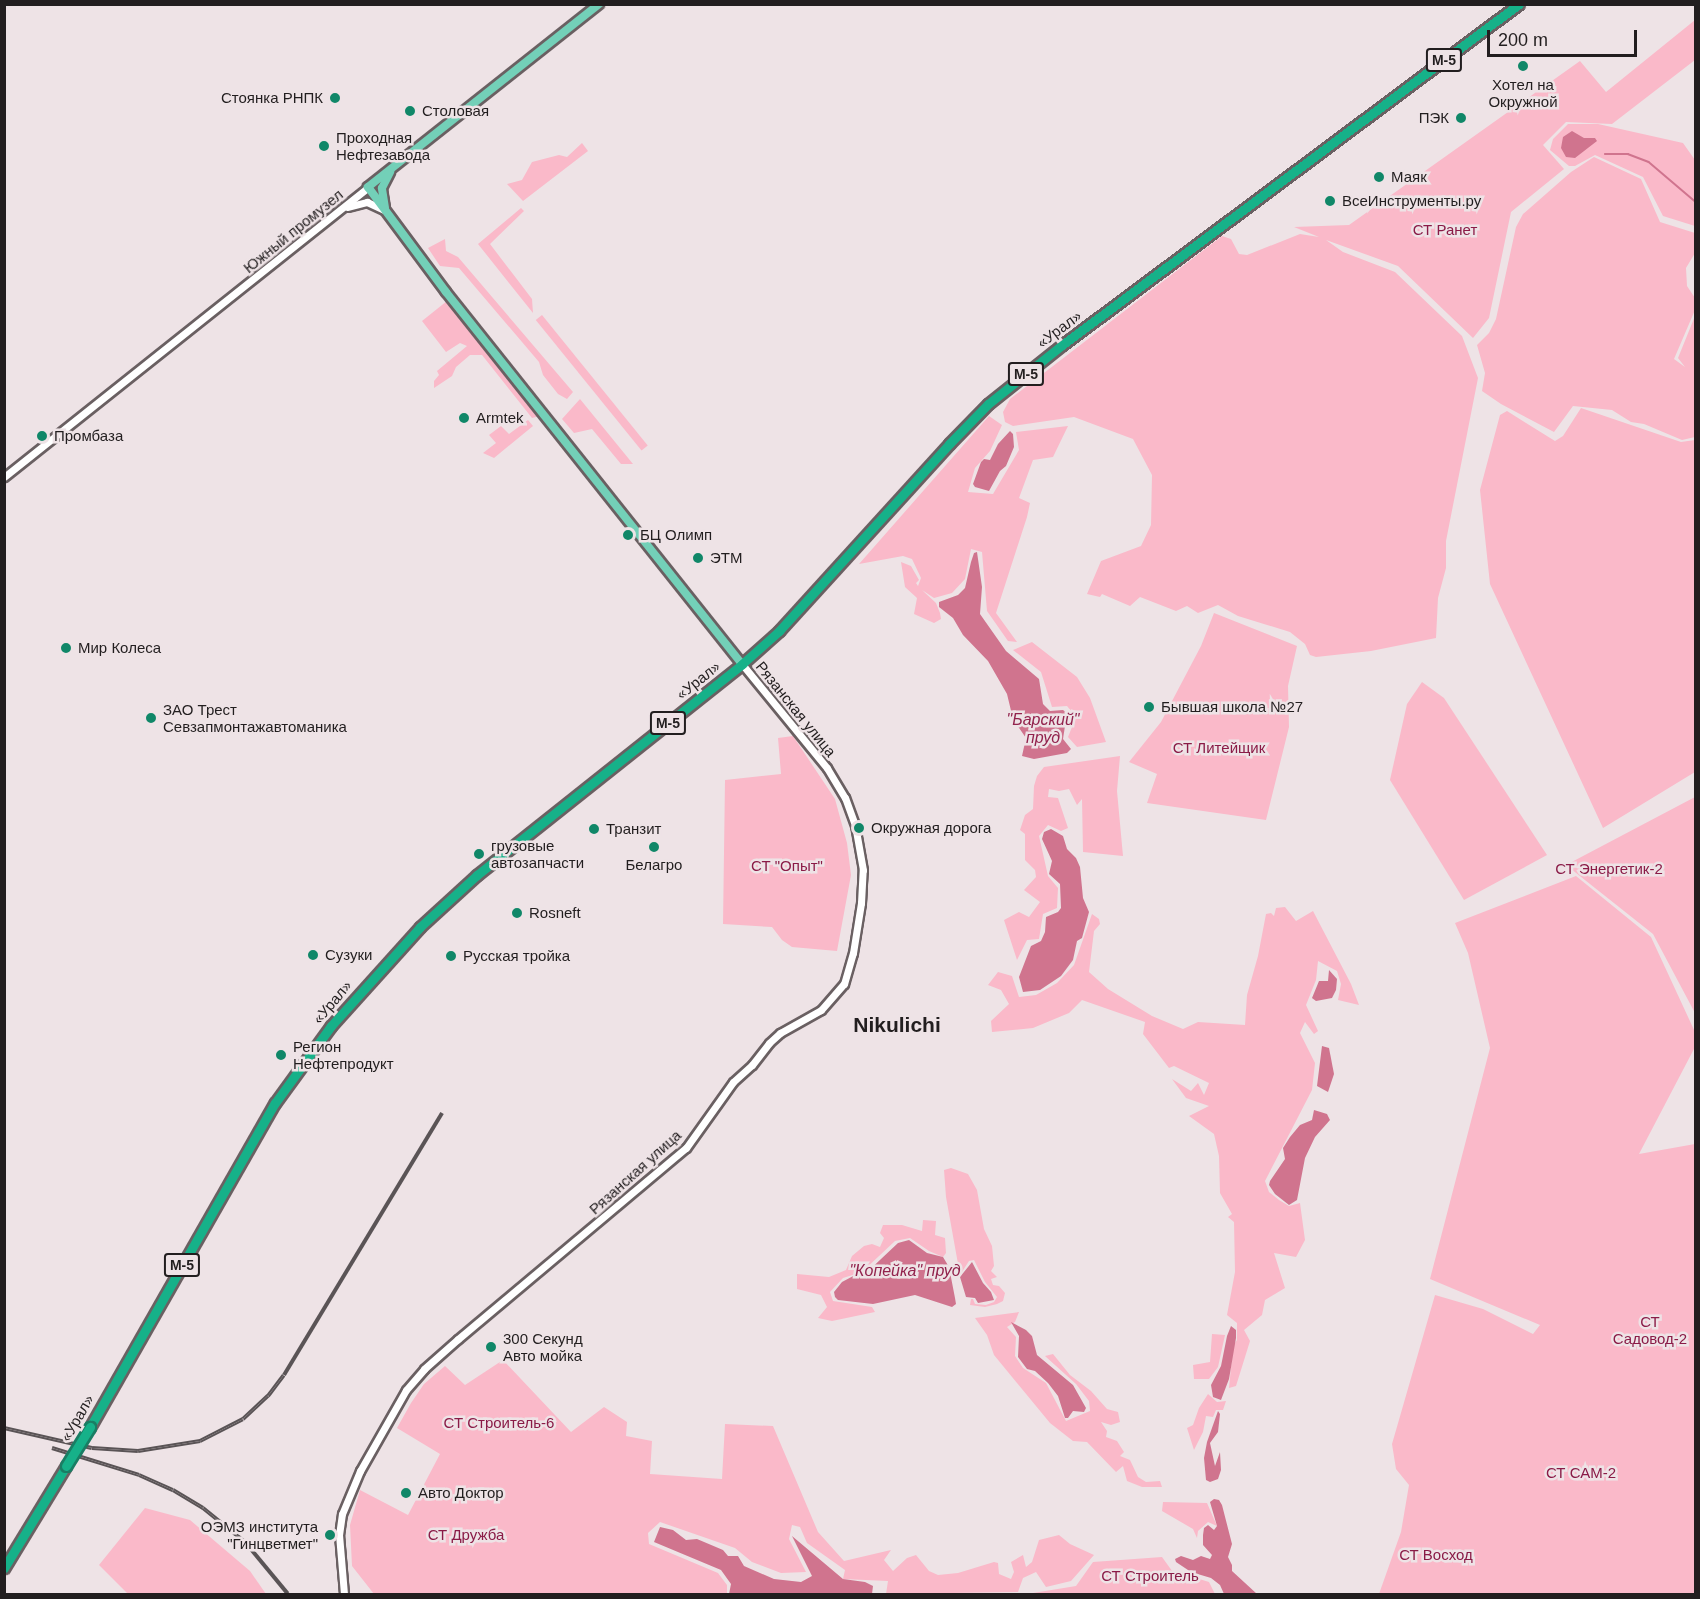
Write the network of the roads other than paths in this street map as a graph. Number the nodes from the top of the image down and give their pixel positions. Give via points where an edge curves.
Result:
1 (599, 4) edge
2 (1519, 4) edge
3 (394, 166) junction
4 (368, 187) junction
5 (342, 209) junction
6 (386, 211) junction
7 (4, 477) edge
8 (742, 664) junction
9 (4, 1568) edge
10 (344, 1594) edge

1 - 3 main road, Южный промузел
2 - 8 highway, «Урал» / М-5 via 988,404 779,631
3 - 4 main road, Южный промузел
3 - 6 main road via 382,188
4 - 5 street, Южный промузел
4 - 6 main road
5 - 6 street via 367,202
5 - 7 street, Южный промузел
6 - 8 main road
8 - 9 highway, «Урал» / М-5, bridge via 477,875 420,927 331,1026 275,1103 90,1427
8 - 10 street, Рязанская улица via 827,768 855,825 863,870 858,928 844,984 821,1010 769,1042 733,1082 686,1148 458,1339 406,1390 360,1472 342,1515 339,1535

